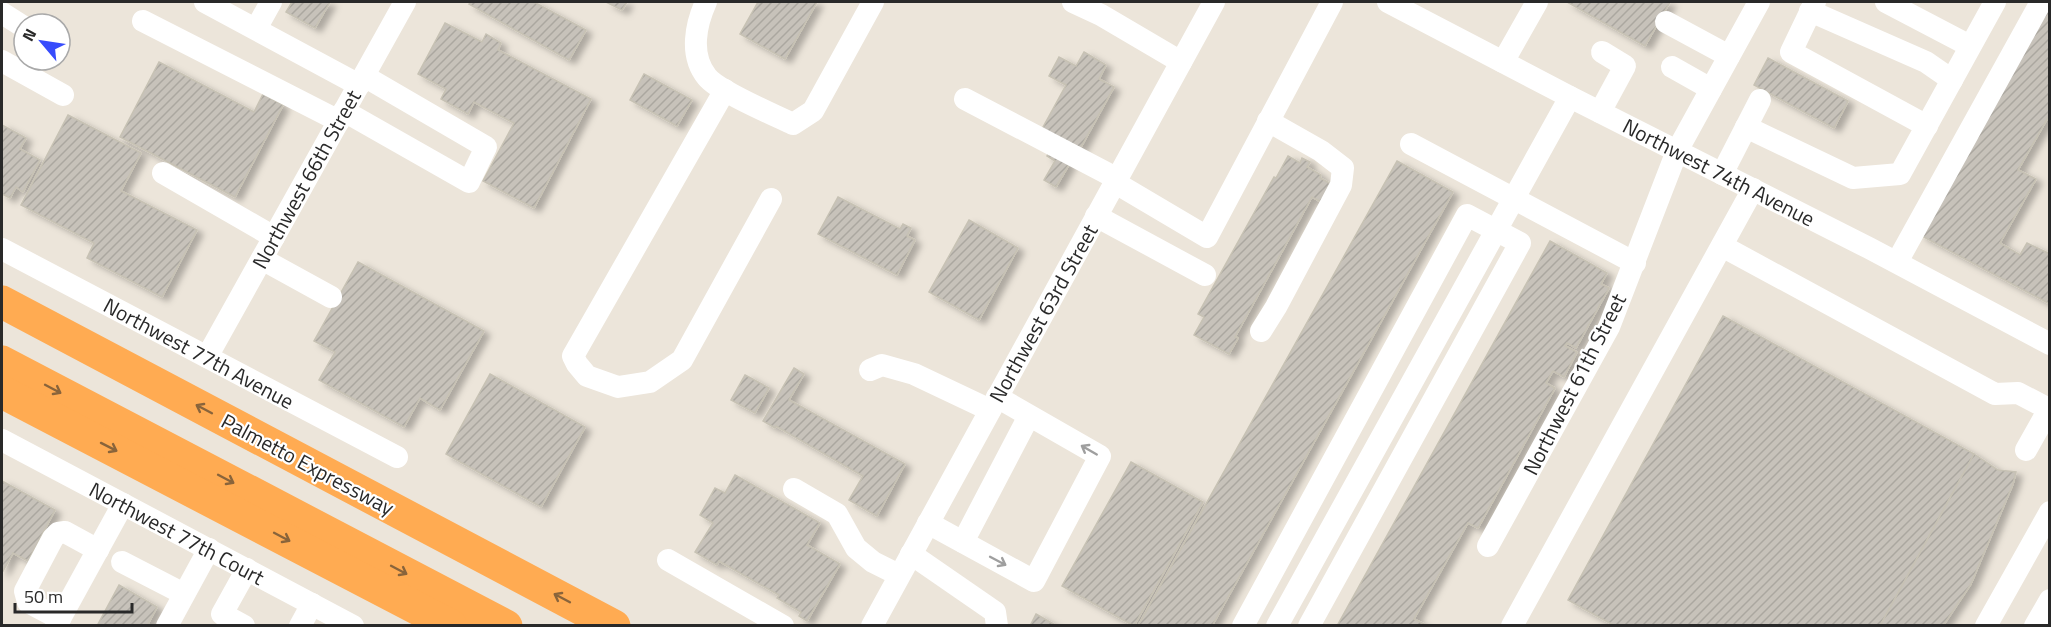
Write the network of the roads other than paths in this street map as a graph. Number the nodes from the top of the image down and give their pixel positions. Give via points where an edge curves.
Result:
1 (205, 2) edge
2 (271, 2) edge
3 (405, 2) edge
4 (706, 2) edge
5 (873, 2) edge
6 (1073, 2) edge
7 (1214, 2) edge
8 (1332, 2) edge
9 (1388, 2) edge
10 (1537, 2) edge
11 (1758, 2) edge
12 (1886, 2) edge
13 (1994, 2) edge
14 (2041, 2) edge
15 (1813, 6) edge
16 (143, 21) dead end
17 (1666, 22) dead end
18 (256, 29) junction
19 (1970, 46) junction
20 (1602, 52) dead end
21 (1729, 56) junction
22 (2, 62) edge
23 (1181, 62) junction
24 (1503, 62) junction
25 (1672, 67) dead end
26 (1952, 80) junction
27 (361, 81) junction
28 (1711, 89) junction
29 (725, 90) junction
30 (63, 95) dead end
31 (1570, 97) junction
32 (965, 99) dead end
33 (1760, 100) dead end
34 (1600, 112) junction
35 (342, 116) junction
36 (1268, 121) junction
37 (1927, 126) junction
38 (1746, 127) junction
39 (1411, 144) dead end
40 (1677, 151) junction
41 (162, 173) dead end
42 (1722, 174) junction
43 (1115, 180) junction
44 (1753, 189) junction
45 (771, 199) dead end
46 (1513, 200) junction
47 (1096, 216) junction
48 (1496, 230) junction
49 (274, 237) junction
50 (1722, 246) junction
51 (2, 249) edge
52 (1447, 250) junction
53 (262, 259) junction
54 (1897, 262) junction
55 (1635, 263) junction
56 (1474, 270) junction
57 (1503, 274) junction
58 (1205, 275) dead end
59 (1490, 296) junction
60 (331, 297) dead end
61 (2, 302) edge
62 (1412, 314) junction
63 (2, 324) edge
64 (1442, 328) junction
65 (1261, 331) dead end
66 (1466, 339) junction
67 (2049, 344) edge
68 (207, 357) junction
69 (2, 362) edge
70 (870, 370) dead end
71 (1415, 376) junction
72 (1372, 389) junction
73 (1439, 390) junction
74 (2, 392) edge
75 (993, 404) junction
76 (1400, 404) junction
77 (2049, 408) edge
78 (1029, 416) junction
79 (2, 441) edge
80 (1343, 441) junction
81 (2026, 450) dead end
82 (1374, 451) junction
83 (397, 457) dead end
84 (1402, 457) junction
85 (1321, 482) junction
86 (794, 489) dead end
87 (1377, 503) junction
88 (123, 504) junction
89 (1344, 505) junction
90 (1308, 507) junction
91 (2049, 512) edge
92 (928, 523) junction
93 (1365, 525) junction
94 (1290, 539) junction
95 (963, 542) junction
96 (1488, 546) dead end
97 (1320, 548) junction
98 (209, 549) junction
99 (98, 550) junction
100 (911, 554) junction
101 (1347, 556) junction
102 (668, 560) dead end
103 (123, 562) dead end
104 (247, 569) junction
105 (1274, 569) junction
106 (899, 575) junction
107 (1303, 579) junction
108 (1330, 587) junction
109 (184, 594) junction
110 (2049, 600) edge
111 (1256, 602) junction
112 (312, 604) junction
113 (1283, 615) edge
114 (219, 620) edge
115 (58, 622) edge
116 (1311, 622) edge
117 (345, 624) edge
118 (167, 626) edge
119 (244, 626) edge
120 (300, 626) edge
121 (451, 626) edge
122 (506, 626) edge
123 (569, 626) edge
124 (614, 626) edge
125 (783, 626) edge
126 (872, 626) edge
127 (998, 626) edge
128 (1243, 626) edge
129 (1512, 626) edge
130 (1986, 626) edge
131 (2035, 626) edge

1 - 18 street
2 - 18 street
3 - 27 street, Northwest 66th Street
4 - 29 street via 698,20 698,60 707,78
5 - 29 street via 813,111 793,124
6 - 23 street
7 - 23 street, Northwest 63rd Street
8 - 36 street
9 - 24 street, Northwest 74th Avenue
10 - 24 street
11 - 21 street, Northwest 61th Street
12 - 19 street
13 - 19 street
14 - 54 street
15 - 26 street via 1926,62
15 - 37 street via 1791,52
16 - 35 street
17 - 21 street
18 - 27 street
19 - 26 street
20 - 34 street via 1625,66
21 - 28 street, Northwest 61th Street
22 - 30 street
23 - 43 street, Northwest 63rd Street
24 - 31 street, Northwest 74th Avenue
25 - 28 street
26 - 37 street
27 - 35 street, Northwest 66th Street
27 - 35 street via 486,147 469,182
28 - 40 street, Northwest 61th Street
29 - 45 street via 573,356 587,376 618,387 650,382 682,360
31 - 34 street, Northwest 74th Avenue
31 - 46 street
32 - 43 street
33 - 38 street
34 - 40 street, Northwest 74th Avenue
35 - 49 street, Northwest 66th Street
36 - 43 street via 1207,237
36 - 65 street via 1321,151 1343,168 1343,175
37 - 38 street via 1900,174 1853,177
38 - 42 street
39 - 46 street
40 - 42 street, Northwest 74th Avenue
40 - 55 street, Northwest 61th Street
41 - 49 street
42 - 44 street, Northwest 74th Avenue
43 - 47 street, Northwest 63rd Street
44 - 50 street
44 - 54 street, Northwest 74th Avenue
46 - 48 street
46 - 55 street
47 - 58 street
47 - 75 street, Northwest 63rd Street
48 - 52 street via 1467,215
48 - 56 street
48 - 57 street via 1520,243
49 - 53 street, Northwest 66th Street
50 - 77 street via 1995,394 2018,393
50 - 129 street
51 - 68 street, Northwest 77th Avenue
52 - 56 street
52 - 62 street
53 - 60 street
53 - 68 street, Northwest 66th Street
54 - 67 street, Northwest 74th Avenue
55 - 96 street, Northwest 61th Street via 1609,327
56 - 57 street
56 - 59 street
56 - 64 street
57 - 59 street
59 - 66 street
124 -> 61 highway, Palmetto Expressway
62 - 64 street
62 - 72 street
63 - 123 highway
64 - 66 street
64 - 71 street
66 - 73 street
68 - 83 street, Northwest 77th Avenue
69 -> 122 highway
70 - 75 street via 882,365
71 - 73 street
71 - 76 street
72 - 76 street
72 - 80 street
73 - 84 street
74 -> 121 highway
75 - 78 street
75 - 92 street, Northwest 63rd Street
76 - 82 street
77 - 81 street
78 - 95 street
95 -> 78 street via 1034,581 1100,456
79 - 88 street, Northwest 77th Court
80 - 82 street
80 - 85 street
82 - 84 street
82 - 89 street
84 - 87 street
85 - 89 street
85 - 90 street
86 - 106 street via 837,514 856,548
87 - 89 street
87 - 93 street
88 - 98 street, Northwest 77th Court
88 - 99 street
89 - 90 street
89 - 93 street
89 - 97 street
90 - 94 street
91 - 130 street
92 - 95 street
92 - 100 street, Northwest 63rd Street
93 - 101 street
94 - 97 street
94 - 105 street
97 - 101 street
97 - 107 street
98 - 104 street, Northwest 77th Court
98 - 109 street
99 - 115 street
99 - 115 street via 65,532 53,538 25,591 28,602
100 - 106 street, Northwest 63rd Street
100 - 127 street via 995,612
101 - 108 street
102 - 125 street
103 - 109 street
104 - 112 street, Northwest 77th Court
104 - 114 street
105 - 107 street
105 - 111 street
106 - 126 street, Northwest 63rd Street
107 - 108 street
107 - 113 street
108 - 116 street
109 - 118 street
110 - 131 street
111 - 113 street
111 - 128 street
112 - 117 street, Northwest 77th Court
112 - 120 street
113 - 116 street
114 - 119 street

